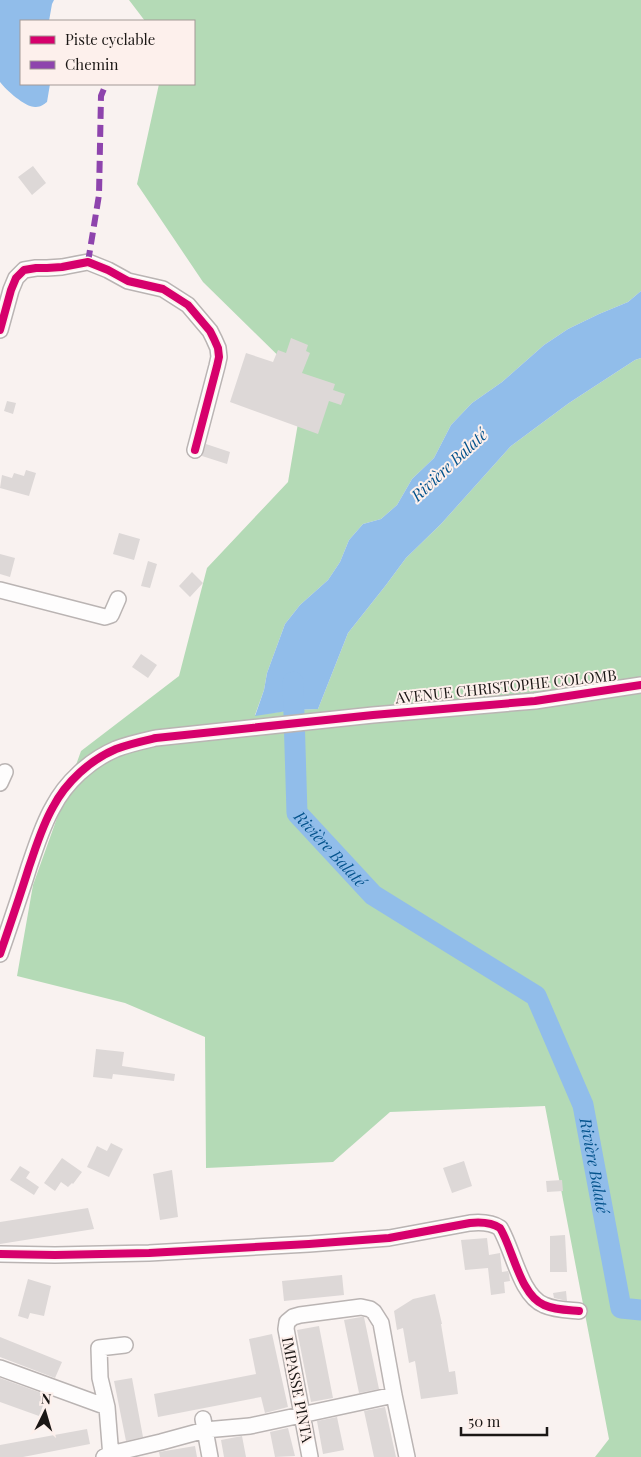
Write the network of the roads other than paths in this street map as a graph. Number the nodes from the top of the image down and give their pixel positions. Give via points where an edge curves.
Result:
1 (0, 330) edge
2 (195, 450) dead end
3 (0, 590) edge
4 (118, 599) dead end
5 (641, 685) edge
6 (0, 954) edge
7 (0, 1254) edge
8 (579, 1311) dead end
9 (125, 1345) dead end
10 (0, 1368) edge
11 (394, 1396) junction
12 (107, 1407) junction
13 (301, 1415) junction
14 (204, 1424) junction
15 (108, 1456) edge
16 (210, 1457) edge
17 (310, 1457) edge
18 (407, 1457) edge

1 - 2 street via 16,278 30,268 88,262 128,281 164,289 199,317 218,348 217,366
3 - 4 street via 105,617 111,615
5 - 6 street, AVENUE CHRISTOPHE COLOMB via 535,701 156,738 116,749 80,773 57,800 43,827
7 - 8 street via 149,1253 309,1244 376,1239 483,1223 500,1228 534,1299 551,1308
9 - 12 street via 99,1348 100,1378
10 - 12 street
11 - 13 street
11 - 13 street, IMPASSE PINTA via 381,1323 374,1312 361,1307 300,1315 286,1322 286,1329
11 - 18 street
12 - 15 street
13 - 14 street via 250,1426
13 - 17 street, IMPASSE PINTA
14 - 15 street
14 - 16 street

